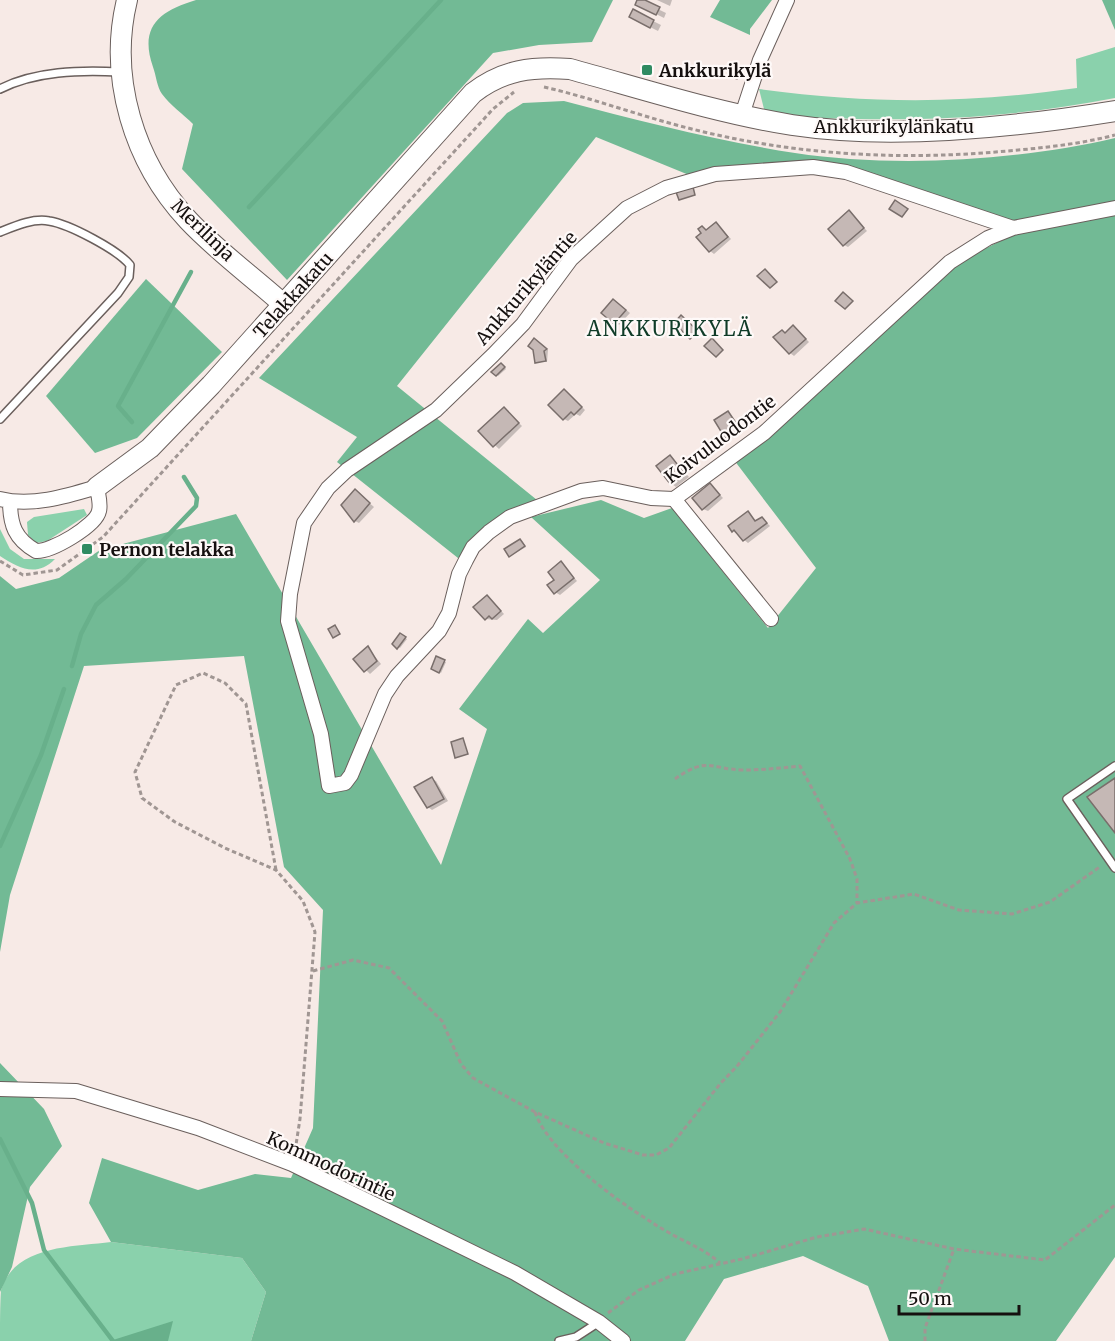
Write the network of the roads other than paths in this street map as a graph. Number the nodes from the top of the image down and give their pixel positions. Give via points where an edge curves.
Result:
1 (127, 0) edge
2 (787, 0) edge
3 (570, 69) joint
4 (121, 72) junction
5 (0, 89) edge
6 (1115, 111) edge
7 (742, 115) junction
8 (1115, 208) edge
9 (1013, 228) junction
10 (0, 232) edge
11 (284, 305) junction
12 (0, 419) edge
13 (98, 487) junction
14 (674, 499) junction
15 (5, 500) edge
16 (771, 619) dead end
17 (1115, 766) edge
18 (329, 786) joint
19 (1115, 868) edge
20 (0, 1089) edge
21 (599, 1322) junction
22 (559, 1341) edge
23 (624, 1341) edge

1 - 4 street, Merilinja
2 - 7 street via 760,60
3 - 7 street, Ankkurikylänkatu
3 - 11 street, Telakkakatu via 519,70 503,74 472,93
4 - 5 lane via 74,72 29,78
4 - 11 street, Merilinja via 134,132 158,181 190,221
6 - 7 street, Ankkurikylänkatu via 1048,122 906,130 792,125
8 - 9 street, Ankkurikyläntie
9 - 14 street, Koivuluodontie via 988,238 950,262 764,433
9 - 18 street, Ankkurikyläntie via 846,172 813,167 715,174 684,182 647,196 611,220 572,259 494,355 436,410 347,470 328,488 304,523 288,621 321,735
10 - 12 lane via 22,223 49,220 124,257 130,265 129,277 118,293
11 - 13 street, Telakkakatu via 150,448
13 - 15 street, Telakkakatu via 62,497
13 - 15 street via 100,510 95,519 44,552 28,547 14,531
14 - 16 street
14 - 18 street, Koivuluodontie via 603,488 581,491 510,517 489,532 473,547 462,567 450,614 385,694 351,775 345,783
17 - 19 lane via 1067,799
20 - 21 street, Kommodorintie via 76,1092 198,1128 292,1164 515,1273
21 - 22 lane via 576,1337
21 - 23 street, Kommodorintie

